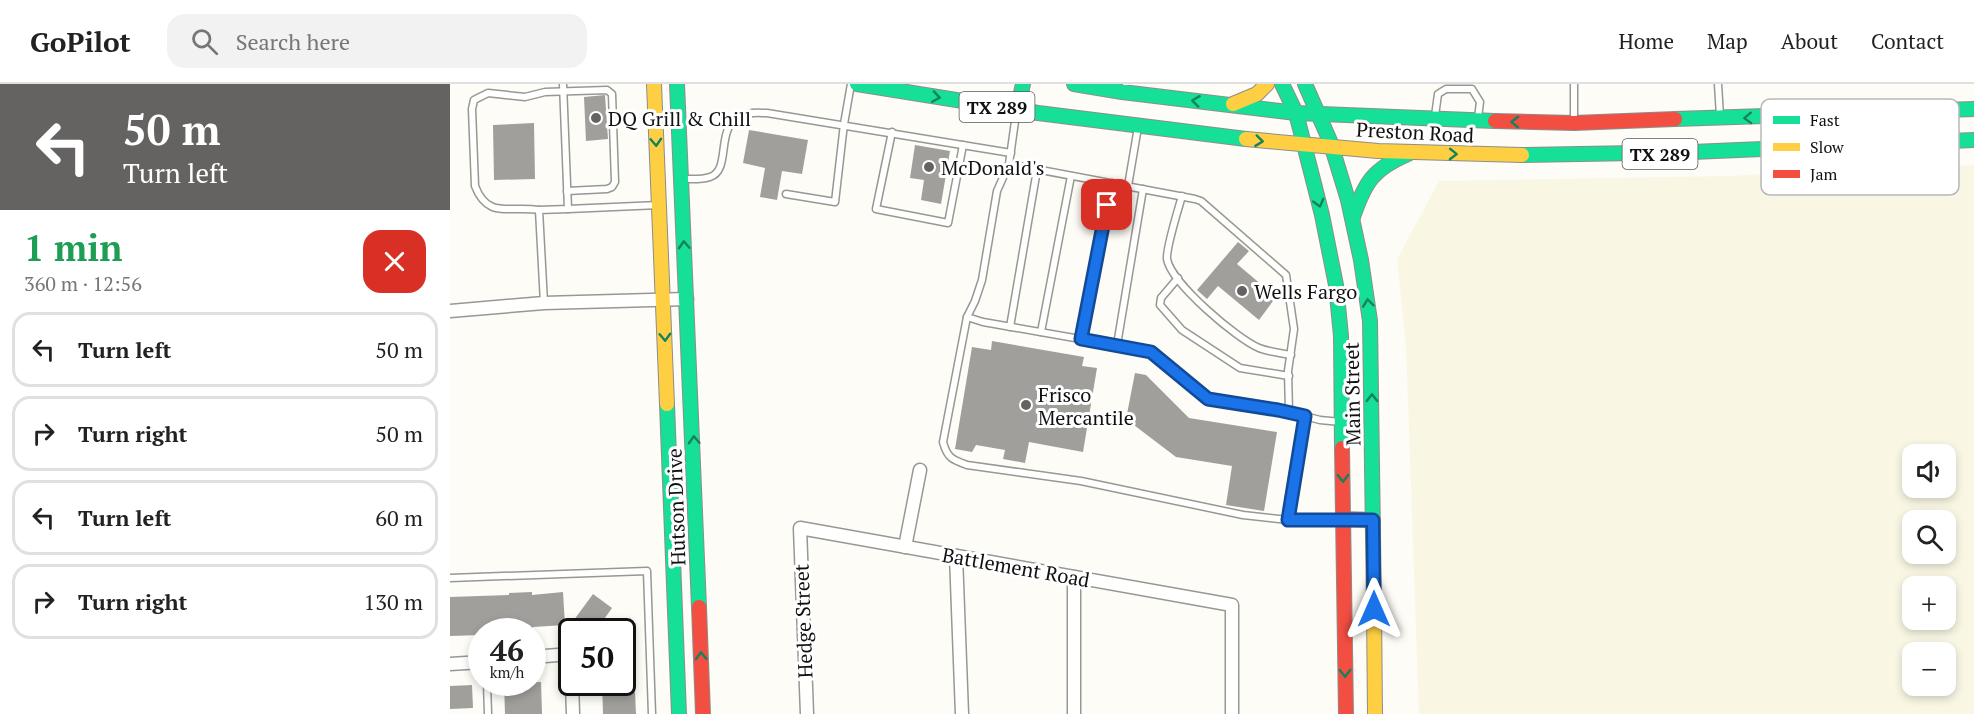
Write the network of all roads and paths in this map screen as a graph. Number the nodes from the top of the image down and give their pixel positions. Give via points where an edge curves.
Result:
1 (563, 84) edge
2 (654, 84) edge
3 (677, 84) edge
4 (851, 84) edge
5 (857, 84) edge
6 (1023, 84) edge
7 (1074, 84) edge
8 (1267, 84) edge
9 (1282, 84) edge
10 (1305, 84) edge
11 (1574, 84) edge
12 (1718, 84) edge
13 (1446, 86) edge
14 (563, 93) junction
15 (1229, 105) junction
16 (1974, 109) edge
17 (1017, 111) junction
18 (1959, 111) edge
19 (1296, 113) junction
20 (1320, 114) junction
21 (1434, 120) junction
22 (1478, 121) junction
23 (1574, 123) junction
24 (844, 124) junction
25 (1138, 126) junction
26 (1761, 131) edge
27 (892, 132) junction
28 (1721, 135) junction
29 (1761, 136) edge
30 (1959, 140) edge
31 (1974, 140) edge
32 (963, 145) junction
33 (1304, 146) junction
34 (1332, 148) junction
35 (1011, 153) junction
36 (1411, 153) junction
37 (1009, 164) junction
38 (1037, 170) junction
39 (1071, 176) junction
40 (681, 179) junction
41 (1112, 183) junction
42 (1128, 186) junction
43 (1143, 189) junction
44 (567, 191) junction
45 (786, 194) dead end
46 (1182, 196) junction
47 (659, 205) junction
48 (568, 209) junction
49 (539, 210) junction
50 (1353, 217) junction
51 (1178, 278) junction
52 (687, 299) junction
53 (664, 300) junction
54 (544, 303) junction
55 (450, 311) edge
56 (967, 317) junction
57 (1010, 327) junction
58 (1041, 332) junction
59 (1081, 339) junction
60 (1117, 345) junction
61 (1291, 355) junction
62 (1289, 376) junction
63 (1289, 412) junction
64 (1305, 416) junction
65 (1342, 422) junction
66 (920, 471) dead end
67 (695, 472) junction
68 (670, 475) junction
69 (1343, 519) junction
70 (1288, 520) junction
71 (1373, 520) junction
72 (800, 528) joint
73 (905, 547) junction
74 (956, 556) junction
75 (1074, 577) junction
76 (450, 578) edge
77 (468, 663) edge
78 (450, 664) edge
79 (487, 696) edge
80 (572, 696) edge
81 (488, 714) edge
82 (573, 714) edge
83 (652, 714) edge
84 (679, 714) edge
85 (703, 714) edge
86 (807, 714) edge
87 (962, 714) edge
88 (1074, 714) edge
89 (1232, 714) edge
90 (1346, 714) edge
91 (1375, 714) edge

1 - 14 lane
2 -> 47 main road, Hutson Drive
3 - 40 main road, Hutson Drive
4 - 24 lane
5 -> 17 main road, Preston Road / TX 289
6 - 17 main road
15 -> 7 main road, Preston Road / TX 289 via 1171,94
8 - 15 main road via 1257,94
9 - 19 main road, Main Street
10 - 20 main road, Main Street
11 - 23 lane
12 - 28 lane
13 - 21 lane via 1438,94
13 - 22 lane via 1472,89 1480,102
14 - 44 lane
14 - 44 lane via 607,90 613,100 615,182 607,189
14 - 49 lane via 525,97 488,93 474,100 472,109 475,186 479,196 495,209
15 - 19 main road, Preston Road / TX 289
16 -> 18 main road, Preston Road / TX 289
17 - 25 main road, Preston Road / TX 289
17 - 35 lane
19 - 20 main road, Preston Road / TX 289
19 - 33 main road, Main Street
20 - 21 main road, Preston Road / TX 289
20 - 34 main road, Main Street
21 - 22 main road, Preston Road / TX 289
23 -> 22 main road, Preston Road / TX 289
23 - 28 main road, Preston Road / TX 289
24 - 27 lane
24 - 40 lane via 767,112 747,114 727,128 716,174 710,178
24 - 45 lane via 835,202
25 -> 33 main road, Preston Road / TX 289
25 - 42 lane
26 -> 28 main road, Preston Road / TX 289
27 - 32 lane
27 - 32 lane via 876,209 948,223
28 - 29 main road, Preston Road / TX 289
36 -> 28 main road, Preston Road / TX 289 via 1598,156
30 - 31 main road, Preston Road / TX 289
32 - 35 lane
33 - 34 main road, Preston Road / TX 289
33 -> 65 main road, Main Street via 1336,285
34 - 36 main road, Preston Road / TX 289
34 - 50 main road, Main Street
35 - 37 lane
36 - 50 main road via 1372,174
37 - 38 lane
37 - 56 lane via 997,191 979,291
38 - 39 lane
38 - 57 lane
39 - 41 lane
39 - 58 lane
52 -> 40 main road, Hutson Drive
41 - 42 lane
41 - 59 lane
42 - 43 lane
43 - 46 lane
43 - 60 lane
44 - 48 lane
46 - 51 lane via 1167,258
46 - 61 lane via 1201,201 1286,275 1294,329
47 - 48 lane
47 - 53 main road, Hutson Drive
48 - 49 lane
49 - 54 lane
71 -> 50 main road, Main Street via 1371,321
51 - 61 lane via 1218,321 1239,337 1260,348
51 - 62 lane via 1160,304 1182,330 1240,368
52 - 53 street
67 -> 52 main road, Hutson Drive
53 - 54 street
53 -> 68 main road, Hutson Drive
54 - 55 street
56 - 57 lane
56 - 70 lane via 943,442 945,453 954,460 1081,481 1243,515
57 - 58 lane
58 - 59 lane
59 - 60 lane
60 - 63 lane via 1151,352 1208,399
61 - 62 lane
62 - 63 lane
63 - 64 lane
64 - 65 lane
64 - 70 lane
65 -> 69 main road, Main Street
66 - 73 street
67 - 68 main road
85 -> 67 main road, Hutson Drive
68 - 84 main road, Hutson Drive
69 - 70 lane
69 - 71 main road
69 -> 90 main road, Main Street
71 - 91 main road, Main Street
72 - 73 street, Battlement Road
72 - 86 street, Hedge Street
73 - 74 street, Battlement Road
74 - 75 street, Battlement Road
74 - 87 street
75 - 88 street
75 - 89 street, Battlement Road via 1232,605
76 - 83 lane via 647,571
77 - 78 street
79 - 81 lane
80 - 82 street

